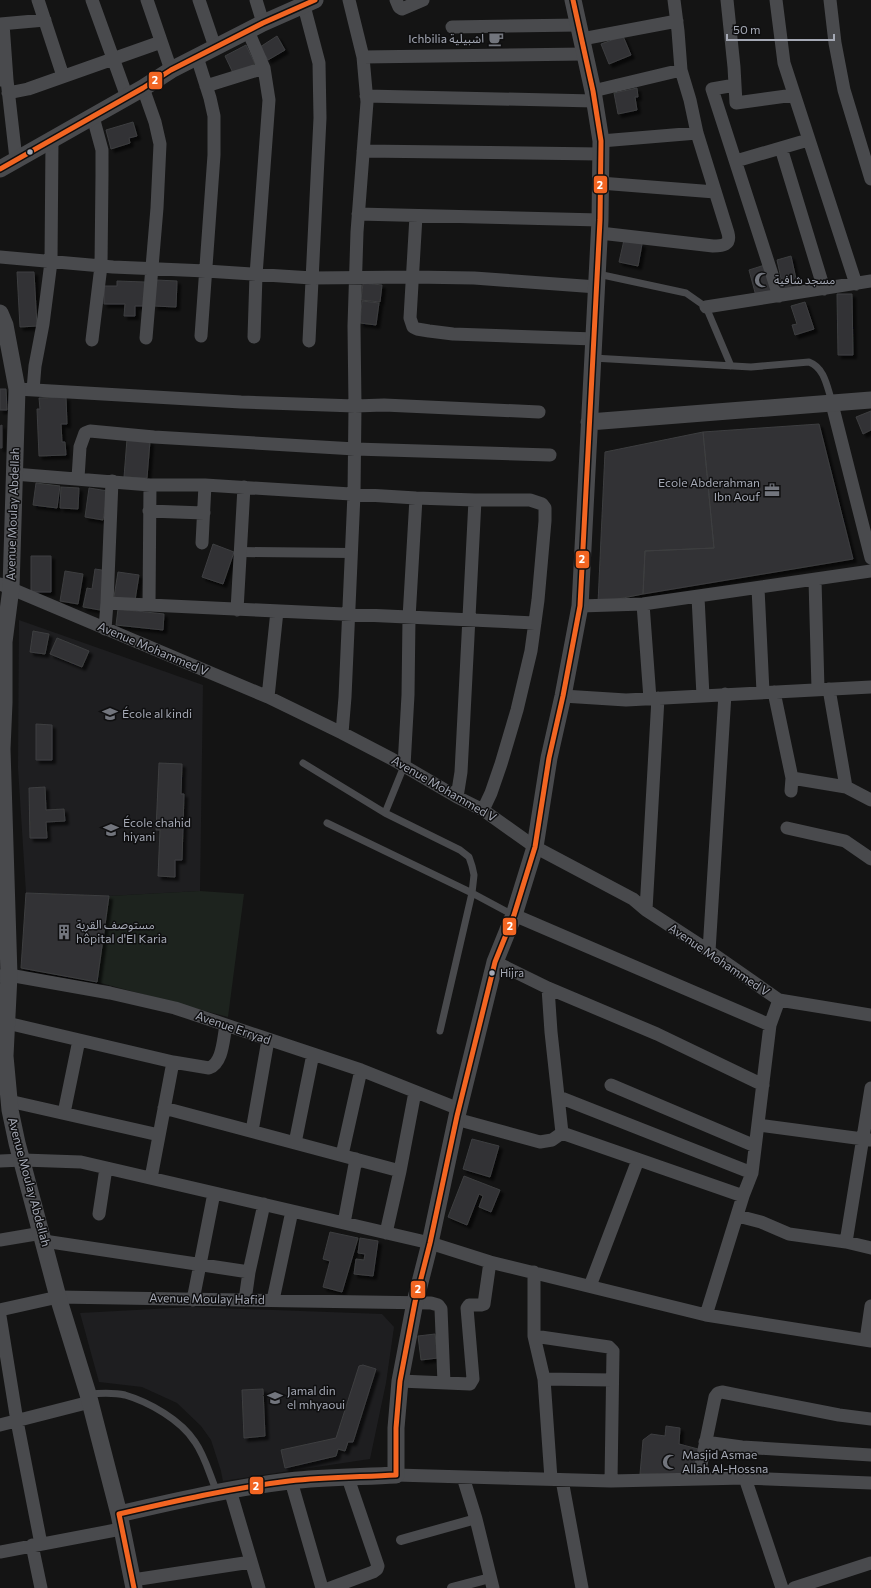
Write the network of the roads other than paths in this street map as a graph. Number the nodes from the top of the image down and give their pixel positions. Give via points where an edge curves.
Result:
1 (38, 0) edge
2 (92, 0) edge
3 (147, 0) edge
4 (199, 0) edge
5 (256, 0) edge
6 (349, 0) edge
7 (396, 0) edge
8 (423, 0) edge
9 (573, 0) edge
10 (674, 0) edge
11 (727, 0) edge
12 (776, 0) edge
13 (830, 0) edge
14 (311, 2) edge
15 (45, 20) junction
16 (677, 21) junction
17 (263, 23) junction
18 (1, 24) edge
19 (452, 27) dead end
20 (248, 31) junction
21 (582, 39) junction
22 (161, 42) junction
23 (215, 47) junction
24 (197, 57) junction
25 (363, 57) junction
26 (112, 59) junction
27 (264, 68) junction
28 (171, 70) junction
29 (681, 70) junction
30 (63, 76) junction
31 (5, 85) edge
32 (735, 85) junction
33 (206, 86) junction
34 (143, 88) junction
35 (794, 95) junction
36 (366, 96) junction
37 (594, 96) junction
38 (127, 97) junction
39 (93, 117) junction
40 (697, 133) junction
41 (52, 140) junction
42 (808, 140) junction
43 (600, 148) junction
44 (781, 148) junction
45 (363, 151) junction
46 (16, 159) junction
47 (736, 161) junction
48 (0, 169) edge
49 (871, 179) edge
50 (600, 183) junction
51 (715, 192) junction
52 (358, 214) junction
53 (416, 216) junction
54 (600, 227) junction
55 (0, 257) edge
56 (50, 262) junction
57 (101, 266) junction
58 (152, 269) junction
59 (206, 271) junction
60 (256, 275) junction
61 (413, 277) junction
62 (312, 278) junction
63 (356, 278) junction
64 (597, 280) junction
65 (871, 281) edge
66 (856, 284) junction
67 (824, 289) junction
68 (779, 296) junction
69 (706, 307) junction
70 (2, 321) edge
71 (201, 336) dead end
72 (254, 337) dead end
73 (146, 338) dead end
74 (594, 339) junction
75 (92, 340) dead end
76 (309, 341) dead end
77 (593, 358) junction
78 (731, 366) junction
79 (25, 390) junction
80 (871, 400) edge
81 (832, 404) junction
82 (355, 406) junction
83 (539, 412) dead end
84 (589, 422) junction
85 (355, 449) junction
86 (550, 455) dead end
87 (14, 474) junction
88 (78, 478) junction
89 (112, 481) junction
90 (150, 484) junction
91 (205, 485) junction
92 (244, 487) junction
93 (354, 494) junction
94 (416, 498) junction
95 (475, 500) junction
96 (149, 511) junction
97 (204, 513) junction
98 (202, 543) dead end
99 (241, 552) junction
100 (352, 553) junction
101 (871, 558) edge
102 (871, 571) edge
103 (815, 580) junction
104 (5, 586) edge
105 (758, 588) junction
106 (698, 597) junction
107 (107, 603) junction
108 (643, 604) junction
109 (149, 605) junction
110 (580, 606) junction
111 (237, 610) junction
112 (277, 611) junction
113 (349, 615) junction
114 (409, 618) junction
115 (469, 621) junction
116 (535, 623) junction
117 (105, 630) junction
118 (2, 642) edge
119 (871, 687) edge
120 (824, 689) junction
121 (768, 692) junction
122 (725, 694) junction
123 (563, 696) junction
124 (703, 696) junction
125 (268, 697) junction
126 (654, 698) junction
127 (2, 703) edge
128 (342, 733) junction
129 (1, 749) edge
130 (303, 763) dead end
131 (404, 766) junction
132 (846, 787) junction
133 (456, 797) junction
134 (871, 800) edge
135 (483, 810) junction
136 (2, 812) edge
137 (385, 813) junction
138 (327, 823) dead end
139 (787, 828) dead end
140 (535, 847) junction
141 (871, 859) edge
142 (2, 860) edge
143 (472, 893) junction
144 (646, 910) junction
145 (514, 915) junction
146 (709, 951) junction
147 (495, 962) junction
148 (5, 975) edge
149 (548, 988) junction
150 (778, 1000) junction
151 (5, 1014) edge
152 (871, 1015) edge
153 (770, 1024) junction
154 (226, 1026) junction
155 (440, 1031) dead end
156 (79, 1040) junction
157 (268, 1040) junction
158 (3, 1051) edge
159 (313, 1054) junction
160 (173, 1062) junction
161 (361, 1070) junction
162 (611, 1085) dead end
163 (763, 1085) junction
164 (871, 1088) edge
165 (415, 1092) junction
166 (559, 1097) junction
167 (6, 1107) edge
168 (164, 1108) junction
169 (64, 1113) junction
170 (458, 1114) junction
171 (758, 1125) junction
172 (252, 1131) junction
173 (562, 1133) junction
174 (159, 1135) junction
175 (866, 1139) edge
176 (295, 1143) junction
177 (755, 1146) junction
178 (342, 1155) junction
179 (356, 1159) junction
180 (23, 1160) junction
181 (638, 1160) junction
182 (0, 1161) edge
183 (106, 1168) junction
184 (400, 1171) junction
185 (752, 1173) junction
186 (151, 1178) junction
187 (214, 1193) junction
188 (743, 1196) junction
189 (264, 1204) junction
190 (292, 1211) junction
191 (99, 1214) dead end
192 (738, 1216) junction
193 (344, 1223) junction
194 (386, 1233) junction
195 (43, 1237) junction
196 (0, 1240) edge
197 (846, 1242) junction
198 (430, 1243) junction
199 (871, 1248) edge
200 (490, 1262) junction
201 (199, 1265) junction
202 (249, 1272) junction
203 (534, 1272) junction
204 (590, 1286) junction
205 (58, 1297) junction
206 (193, 1300) junction
207 (245, 1300) junction
208 (273, 1300) junction
209 (415, 1302) junction
210 (871, 1306) edge
211 (0, 1310) edge
212 (706, 1315) junction
213 (0, 1316) edge
214 (534, 1336) junction
215 (868, 1340) edge
216 (544, 1379) junction
217 (612, 1380) junction
218 (400, 1381) junction
219 (444, 1383) junction
220 (89, 1398) junction
221 (871, 1419) edge
222 (17, 1421) junction
223 (0, 1425) edge
224 (705, 1442) junction
225 (871, 1455) edge
226 (396, 1476) junction
227 (463, 1476) junction
228 (348, 1478) junction
229 (745, 1478) junction
230 (557, 1479) junction
231 (698, 1479) junction
232 (291, 1481) junction
233 (611, 1481) junction
234 (871, 1484) edge
235 (224, 1491) junction
236 (476, 1519) junction
237 (120, 1521) junction
238 (401, 1540) dead end
239 (37, 1544) junction
240 (0, 1552) edge
241 (251, 1562) junction
242 (871, 1563) edge
243 (492, 1583) edge
244 (133, 1584) edge
245 (41, 1588) edge
246 (259, 1588) edge
247 (322, 1588) edge
248 (330, 1588) edge
249 (452, 1588) edge
250 (582, 1588) edge
251 (782, 1588) edge
252 (794, 1588) edge

1 - 15 street
2 - 26 street
3 - 22 street
4 - 23 street
5 - 17 street
6 - 25 street
7 - 8 street via 402,9
9 - 21 street
10 - 16 street
11 - 32 street
12 - 35 street via 784,63
13 - 49 street via 834,43 844,90
14 - 17 street
14 - 62 street via 319,63 320,118
15 - 18 street
15 - 30 street
16 - 21 street
16 - 29 street
17 - 20 street
18 - 31 street
19 - 21 street
20 - 23 street
20 - 27 street
21 - 25 street
21 - 37 street
22 - 26 street
22 - 28 street
23 - 24 street
24 - 28 street
24 - 33 street
25 - 36 street
26 - 30 street
26 - 38 street
27 - 33 street
27 - 60 street via 269,100
28 - 34 street
29 - 37 street
29 - 40 street
30 - 31 street via 28,89
31 - 46 street
32 - 35 street via 736,103
32 - 47 street via 712,89
33 - 59 street via 214,116 214,155
34 - 38 street
34 - 58 street via 160,144
35 - 42 street
36 - 37 street
36 - 45 street
37 - 43 street
38 - 39 street
39 - 41 street
39 - 57 street via 102,150
40 - 43 street
40 - 51 street
41 - 46 street
41 - 56 street
42 - 44 street
42 - 66 street
43 - 45 street
43 - 50 street
44 - 47 street
44 - 67 street
45 - 52 street
46 - 48 street
47 - 68 street
50 - 51 street
50 - 54 street
51 - 54 street via 729,239 724,246
52 - 53 street
52 - 63 street
53 - 54 street
53 - 61 street
54 - 64 street
55 - 56 street
56 - 57 street
56 - 79 street via 35,366
57 - 58 street
57 - 75 street
58 - 59 street
58 - 73 street
59 - 60 street
59 - 71 street
60 - 62 street
60 - 72 street
61 - 63 street
61 - 64 street
61 - 74 street via 410,318 416,329 453,334
62 - 63 street
62 - 76 street
63 - 82 street
64 - 69 lane via 686,292
64 - 74 street
65 - 66 street
66 - 67 street
67 - 68 street
68 - 69 street
69 - 78 lane
70 - 79 street, Avenue Moulay Abdellah
74 - 77 street
77 - 78 lane
77 - 84 street
78 - 81 lane via 751,367 809,362 821,370
79 - 82 street
79 - 87 street, Avenue Moulay Abdellah
80 - 81 street
81 - 84 street
81 - 101 street
82 - 83 street
82 - 85 street
84 - 110 street
85 - 86 street
85 - 88 street via 90,431 85,433 81,442
85 - 93 street
87 - 88 street
87 - 104 street, Avenue Moulay Abdellah
88 - 89 street
89 - 90 street
89 - 107 street
90 - 91 street
90 - 96 street
91 - 92 street
91 - 97 street
92 - 93 street
92 - 99 street
93 - 94 street
93 - 100 street
94 - 95 street
94 - 114 street
95 - 115 street
95 - 116 street via 530,500 542,504 544,508
96 - 97 street
96 - 109 street
97 - 98 street
99 - 100 street
99 - 111 street
100 - 113 street
102 - 103 street
103 - 105 street
103 - 120 street
104 - 117 street, Avenue Mohammed V
104 - 118 street, Avenue Moulay Abdellah
105 - 106 street
105 - 121 street
106 - 108 street
106 - 124 street
107 - 109 street
107 - 117 street
108 - 110 street
108 - 126 street
109 - 111 street
110 - 123 street
111 - 112 street
112 - 113 street
112 - 125 street
113 - 114 street
113 - 128 street
114 - 115 street
114 - 131 street
115 - 116 street
115 - 133 street via 463,734
116 - 135 street via 517,710 501,764
117 - 125 street, Avenue Mohammed V
118 - 127 street, Avenue Moulay Abdellah
119 - 120 street
120 - 121 street
120 - 132 street
121 - 122 street
121 - 132 street via 791,784
122 - 124 street
122 - 146 street
123 - 126 street via 626,700
123 - 140 street via 549,758
124 - 126 street
125 - 128 street, Avenue Mohammed V
126 - 144 street
127 - 129 street, Avenue Moulay Abdellah
128 - 131 street, Avenue Mohammed V
129 - 136 street, Avenue Moulay Abdellah
130 - 137 lane
131 - 133 street, Avenue Mohammed V
131 - 137 lane
132 - 134 street
133 - 135 street, Avenue Mohammed V
135 - 140 street, Avenue Mohammed V
136 - 142 street, Avenue Moulay Abdellah
137 - 143 lane via 460,850 469,857 474,875
138 - 143 lane
139 - 141 street via 845,841
140 - 144 street, Avenue Mohammed V via 633,899
140 - 145 street
142 - 148 street, Avenue Moulay Abdellah
143 - 145 lane
143 - 155 lane
144 - 146 street, Avenue Mohammed V
145 - 147 street
145 - 153 street
146 - 150 street, Avenue Mohammed V
147 - 149 street
147 - 170 street
148 - 151 street, Avenue Moulay Abdellah
148 - 154 street, Avenue Erryad via 110,993 175,1008
149 - 163 street via 657,1034
149 - 166 street
150 - 152 street, Avenue Mohammed V
150 - 153 street
151 - 156 street
151 - 158 street, Avenue Moulay Abdellah
153 - 163 street
154 - 157 street, Avenue Erryad
154 - 160 street via 219,1058 213,1066 209,1068
156 - 160 street
156 - 169 street
157 - 159 street, Avenue Erryad
157 - 172 street
158 - 167 street, Avenue Moulay Abdellah
159 - 161 street, Avenue Erryad
159 - 176 street
160 - 168 street
161 - 165 street, Avenue Erryad
161 - 178 street
162 - 177 street
163 - 171 street
164 - 175 street
165 - 170 street, Avenue Erryad
165 - 184 street
166 - 173 street
166 - 185 street
167 - 169 street
167 - 180 street, Avenue Moulay Abdellah
168 - 172 street
168 - 174 street
169 - 174 street
170 - 173 street, Avenue Erryad via 540,1142 552,1140
170 - 198 street
171 - 175 street
171 - 177 street
172 - 176 street
173 - 181 street
174 - 186 street
175 - 197 street
176 - 178 street
177 - 185 street
178 - 179 street
179 - 184 street
179 - 193 street
180 - 182 street
180 - 183 street via 81,1162
180 - 195 street, Avenue Moulay Abdellah
181 - 188 street
181 - 204 street
183 - 186 street
183 - 191 street
184 - 194 street
185 - 188 street
186 - 187 street
187 - 189 street
187 - 201 street
188 - 192 street
189 - 190 street
189 - 202 street
190 - 193 street
190 - 208 street
192 - 197 street via 789,1234
192 - 212 street
193 - 194 street
194 - 198 street
195 - 196 street
195 - 201 street
195 - 205 street, Avenue Moulay Abdellah
197 - 199 street
198 - 200 street
198 - 209 street
200 - 203 street
200 - 219 street via 484,1302 482,1305 469,1305 467,1308 472,1381 470,1384
201 - 202 street
201 - 206 street
202 - 207 street
203 - 204 street
203 - 214 street
204 - 212 street
205 - 206 street, Avenue Moulay Hafid
205 - 211 street, Avenue Moulay Hafid
205 - 220 street, Avenue Moulay Abdellah
206 - 207 street, Avenue Moulay Hafid
207 - 208 street, Avenue Moulay Hafid
208 - 209 street, Avenue Moulay Hafid
209 - 218 street
209 - 219 street, Avenue Moulay Hafid via 435,1304 441,1309
210 - 215 street
212 - 215 street
213 - 222 street
214 - 216 street
214 - 217 street via 609,1347 614,1354
216 - 217 street
216 - 230 street
217 - 233 street
218 - 219 street
218 - 226 street via 396,1428
220 - 222 street
220 - 235 lane via 124,1395 158,1408 195,1441 210,1472
220 - 237 street, Avenue Moulay Abdellah
221 - 224 street via 722,1392 715,1398
222 - 223 street
222 - 239 street
224 - 225 street via 742,1447
224 - 231 street
226 - 227 street
226 - 228 street
227 - 230 street
227 - 236 street
228 - 232 street
228 - 248 street via 378,1566 373,1572
229 - 231 street
229 - 234 street
229 - 251 street
230 - 233 street
230 - 250 street
231 - 233 street
232 - 235 street
232 - 247 street
235 - 237 street
235 - 241 street
236 - 238 street
236 - 243 street
237 - 239 street
237 - 244 street, Avenue Moulay Abdellah
239 - 240 street
239 - 245 street
241 - 244 street
241 - 246 street
242 - 252 street
243 - 249 street

